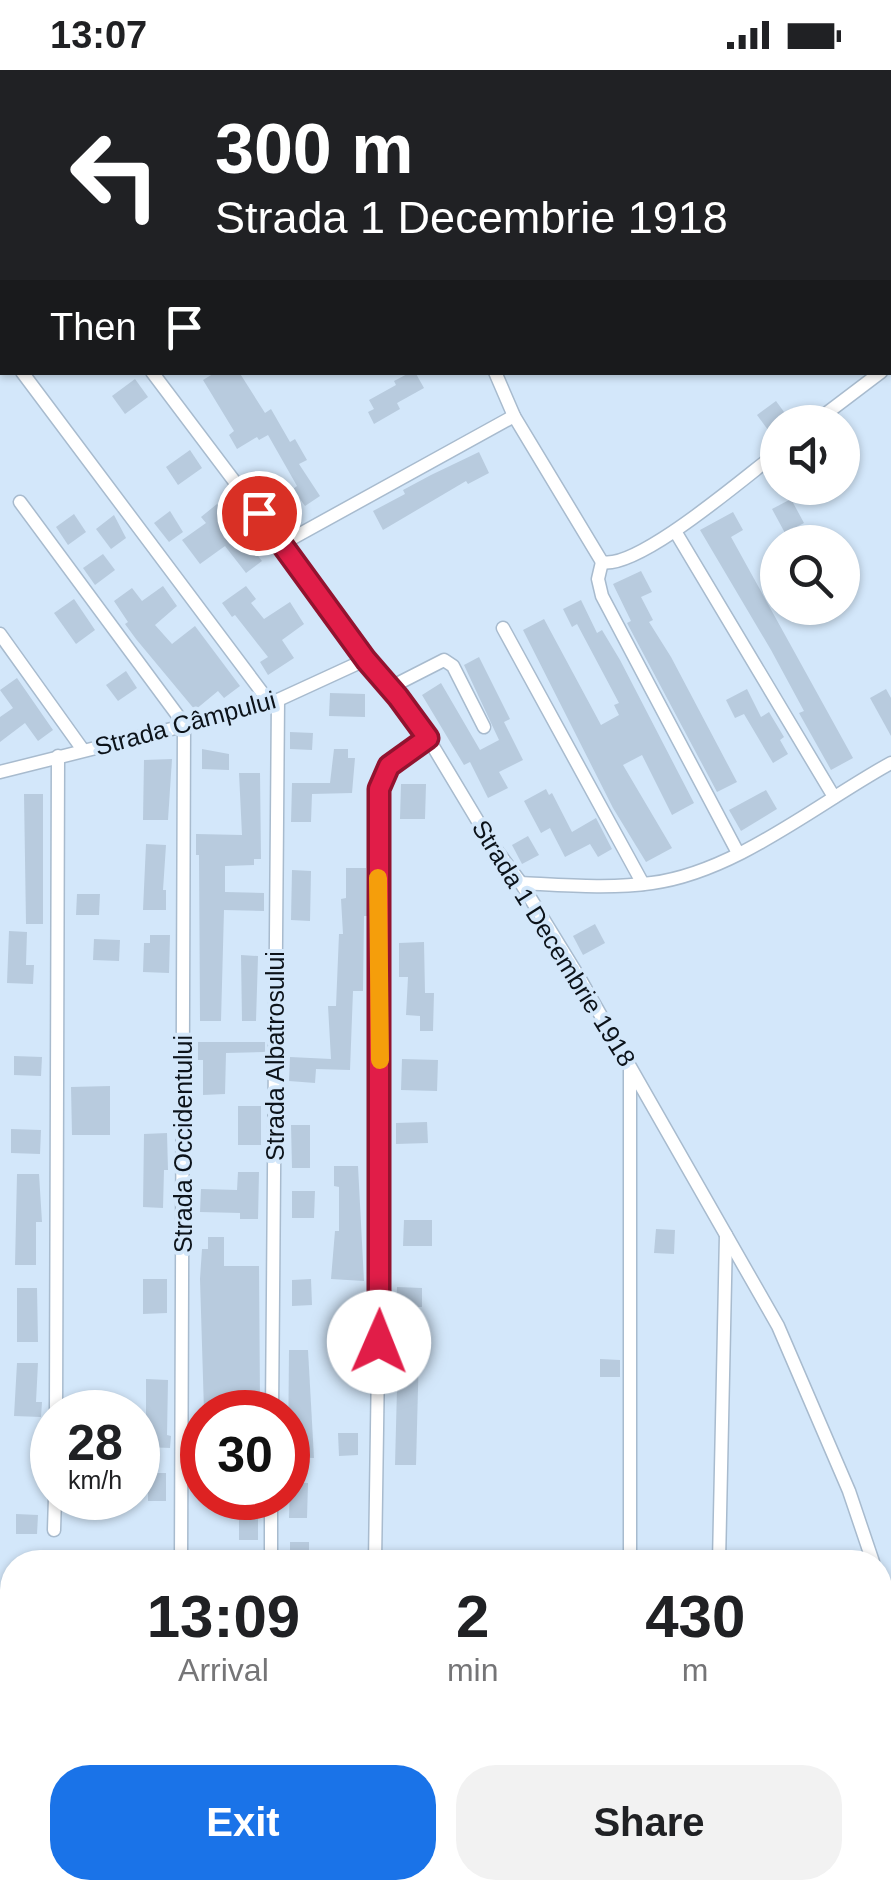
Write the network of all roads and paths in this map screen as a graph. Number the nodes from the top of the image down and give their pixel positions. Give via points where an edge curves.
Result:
1 (24, 375) edge
2 (154, 375) edge
3 (496, 375) edge
4 (877, 375) edge
5 (837, 405) edge
6 (514, 416) junction
7 (760, 466) edge
8 (20, 502) dead end
9 (675, 531) junction
10 (282, 544) junction
11 (602, 562) junction
12 (503, 628) dead end
13 (0, 634) edge
14 (366, 660) junction
15 (390, 687) junction
16 (274, 702) junction
17 (184, 724) junction
18 (484, 727) dead end
19 (428, 738) junction
20 (83, 750) junction
21 (58, 756) junction
22 (891, 762) edge
23 (0, 772) edge
24 (834, 797) junction
25 (738, 853) junction
26 (521, 883) junction
27 (642, 884) junction
28 (630, 1066) junction
29 (726, 1235) junction
30 (56, 1390) edge
31 (272, 1390) edge
32 (54, 1520) edge
33 (271, 1520) edge
34 (54, 1530) dead end
35 (181, 1550) edge
36 (272, 1550) edge
37 (375, 1550) edge
38 (630, 1550) edge
39 (719, 1550) edge
40 (869, 1550) edge

1 - 16 street
2 - 10 street, Strada 1 Decembrie 1918
3 - 6 street
4 - 5 street
6 - 10 street
6 - 11 street
7 - 9 street
8 - 17 street
9 - 11 street via 617,562
9 - 24 street
10 - 14 street, Strada 1 Decembrie 1918
11 - 25 street via 602,596
12 - 27 street
13 - 20 street
14 - 15 street, Strada 1 Decembrie 1918
14 - 16 street, Strada Câmpului
15 - 18 street via 444,660
15 - 19 street, Strada 1 Decembrie 1918
16 - 17 street, Strada Câmpului
16 - 31 street, Strada Albatrosului
17 - 20 street, Strada Câmpului
17 - 35 street, Strada Occidentului
19 - 26 street, Strada 1 Decembrie 1918
19 - 37 street via 389,766 379,789
20 - 21 street, Strada Câmpului
21 - 23 street, Strada Câmpului
21 - 30 street
22 - 24 street
24 - 25 street
25 - 27 street
26 - 27 street
26 - 28 street, Strada 1 Decembrie 1918
28 - 29 street, Strada 1 Decembrie 1918
28 - 38 street
29 - 39 street
29 - 40 street, Strada 1 Decembrie 1918 via 801,1375
32 - 34 street
33 - 36 street

